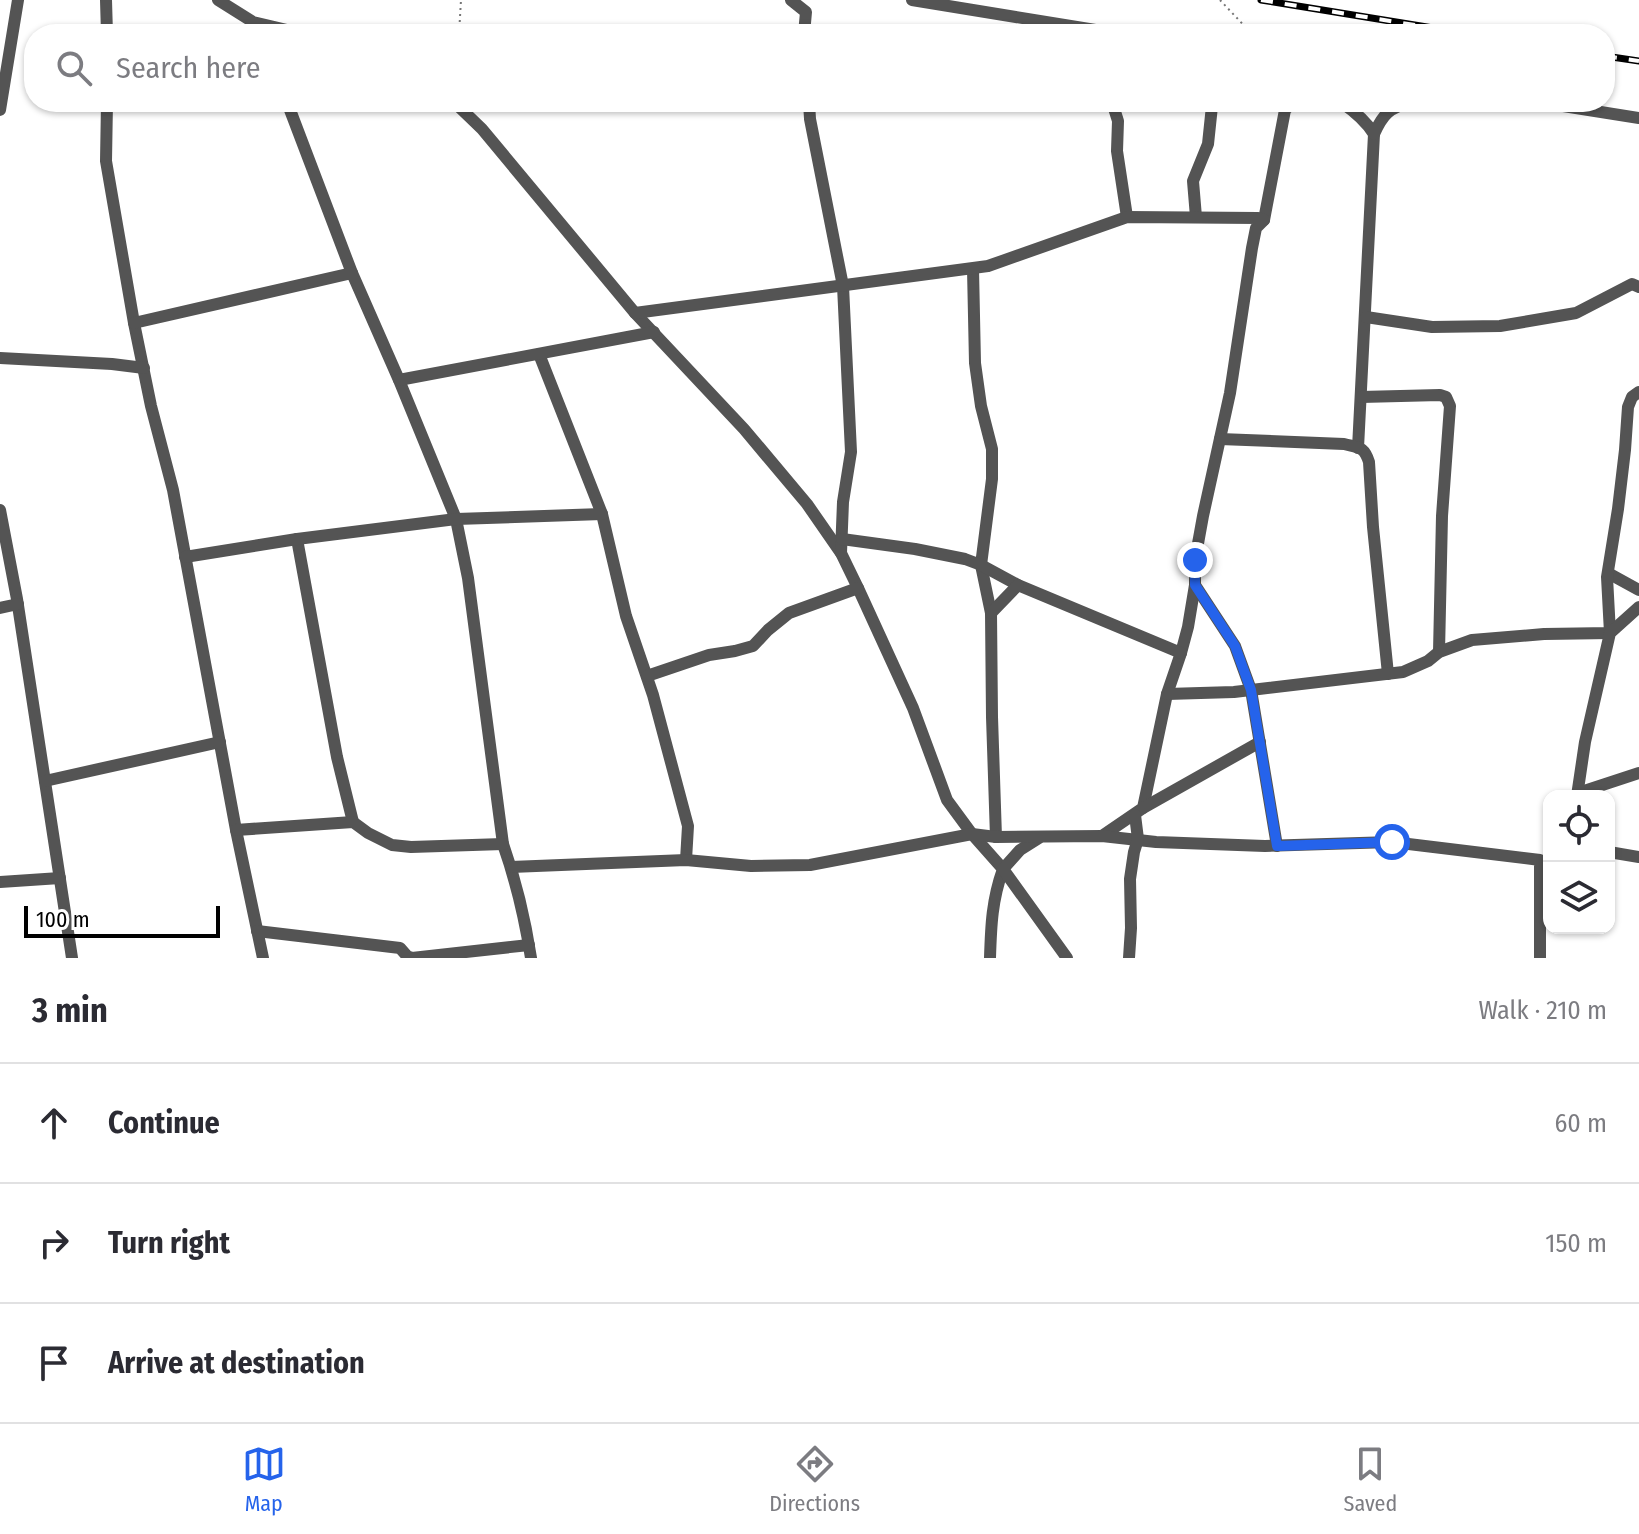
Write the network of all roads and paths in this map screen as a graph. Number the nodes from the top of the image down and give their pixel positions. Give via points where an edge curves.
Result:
1 (18, 0) edge
2 (106, 0) edge
3 (218, 0) edge
4 (461, 0) edge
5 (791, 0) edge
6 (912, 0) edge
7 (1220, 0) edge
8 (107, 24) edge
9 (251, 24) edge
10 (460, 24) edge
11 (805, 24) edge
12 (1059, 24) edge
13 (1243, 24) edge
14 (0, 110) edge
15 (107, 112) edge
16 (291, 112) edge
17 (464, 112) edge
18 (810, 112) edge
19 (1115, 112) edge
20 (1211, 112) edge
21 (1285, 112) edge
22 (1354, 112) edge
23 (1388, 112) edge
24 (1601, 112) edge
25 (1639, 118) edge
26 (1374, 134) junction
27 (1127, 217) junction
28 (1196, 217) junction
29 (1264, 220) junction
30 (973, 269) junction
31 (352, 273) junction
32 (843, 286) junction
33 (1639, 287) edge
34 (635, 313) junction
35 (1366, 317) junction
36 (134, 323) junction
37 (654, 332) junction
38 (539, 354) junction
39 (0, 358) edge
40 (144, 368) junction
41 (399, 380) junction
42 (1639, 392) edge
43 (1361, 397) junction
44 (1220, 439) junction
45 (1358, 448) junction
46 (0, 510) edge
47 (602, 514) junction
48 (456, 519) junction
49 (297, 539) junction
50 (842, 539) junction
51 (841, 553) junction
52 (185, 557) junction
53 (981, 565) junction
54 (1608, 573) junction
55 (1018, 585) junction
56 (1195, 585) junction
57 (858, 588) junction
58 (1639, 590) edge
59 (18, 604) junction
60 (1639, 607) edge
61 (0, 608) edge
62 (991, 613) junction
63 (1610, 633) junction
64 (1439, 652) junction
65 (1181, 653) junction
66 (1388, 674) junction
67 (647, 676) junction
68 (1251, 690) junction
69 (1167, 694) junction
70 (220, 742) junction
71 (1260, 742) junction
72 (1639, 773) edge
73 (45, 781) junction
74 (1579, 790) edge
75 (1590, 790) edge
76 (1139, 812) junction
77 (353, 822) junction
78 (236, 830) junction
79 (972, 834) junction
80 (1042, 836) junction
81 (1102, 836) junction
82 (996, 837) junction
83 (1138, 839) junction
84 (503, 844) junction
85 (1277, 846) junction
86 (1615, 853) edge
87 (1639, 857) edge
88 (1543, 858) edge
89 (686, 860) junction
90 (1544, 862) edge
91 (511, 867) junction
92 (1003, 869) junction
93 (60, 878) junction
94 (0, 882) edge
95 (257, 931) junction
96 (530, 951) edge
97 (72, 958) edge
98 (263, 958) edge
99 (990, 958) edge
100 (1067, 958) edge
101 (1129, 958) edge
102 (1540, 958) edge

1 - 14 street
2 - 8 street
3 - 9 street
4 - 10 path
5 - 11 street via 806,12
6 - 12 street
7 - 13 path
15 - 36 street via 106,161
16 - 31 street
17 - 34 street
18 - 32 street
19 - 27 street
20 - 28 street via 1208,144 1193,181
21 - 29 street
22 - 26 street
23 - 26 street
24 - 25 street
26 - 35 street
27 - 28 street
27 - 30 street
28 - 29 street
29 - 44 street via 1256,228
30 - 32 street
30 - 53 street via 975,363 992,449
31 - 36 street
31 - 41 street
32 - 34 street
32 - 50 street via 851,452
33 - 35 street via 1632,284 1576,313 1500,326 1432,327
34 - 37 street
35 - 43 street
36 - 40 street
37 - 38 street
37 - 51 street via 744,429
38 - 41 street
38 - 47 street
39 - 40 street
40 - 52 street
41 - 48 street
42 - 54 street via 1628,407
43 - 45 street
43 - 64 street via 1440,395 1450,406
44 - 45 street
44 - 56 street via 1195,560
45 - 66 street via 1369,462
46 - 59 street
47 - 48 street
47 - 67 street via 626,616
48 - 49 street
48 - 84 street
49 - 52 street
49 - 77 street
50 - 51 street
50 - 53 street
51 - 57 street
52 - 70 street
53 - 55 street
53 - 62 street
54 - 58 street
54 - 63 street
55 - 62 street
55 - 65 street
56 - 65 street
56 - 68 street via 1235,646
57 - 67 street via 789,613 753,646
57 - 79 street via 913,708 947,800
59 - 61 street
59 - 73 street
60 - 63 street
62 - 82 street
63 - 64 street via 1472,640
63 - 74 street
64 - 66 street via 1403,672
65 - 69 street
66 - 68 street
67 - 89 street via 688,826
68 - 69 street
68 - 71 street
69 - 76 street
70 - 73 street
70 - 78 street
71 - 76 street
71 - 85 street
72 - 75 street
73 - 93 street
76 - 81 street
76 - 83 street
77 - 78 street
77 - 84 street via 392,845
78 - 95 street
79 - 82 street
79 - 89 street via 810,865
79 - 92 street
80 - 81 street
80 - 82 street
80 - 92 street
81 - 83 street
83 - 85 street
83 - 101 street via 1130,879
84 - 91 street
85 - 88 street via 1392,842
86 - 87 street
89 - 91 street
90 - 102 street
91 - 96 street
92 - 99 street via 995,892
92 - 100 street
93 - 94 street
93 - 97 street
95 - 96 street via 400,948 412,958
95 - 98 street

